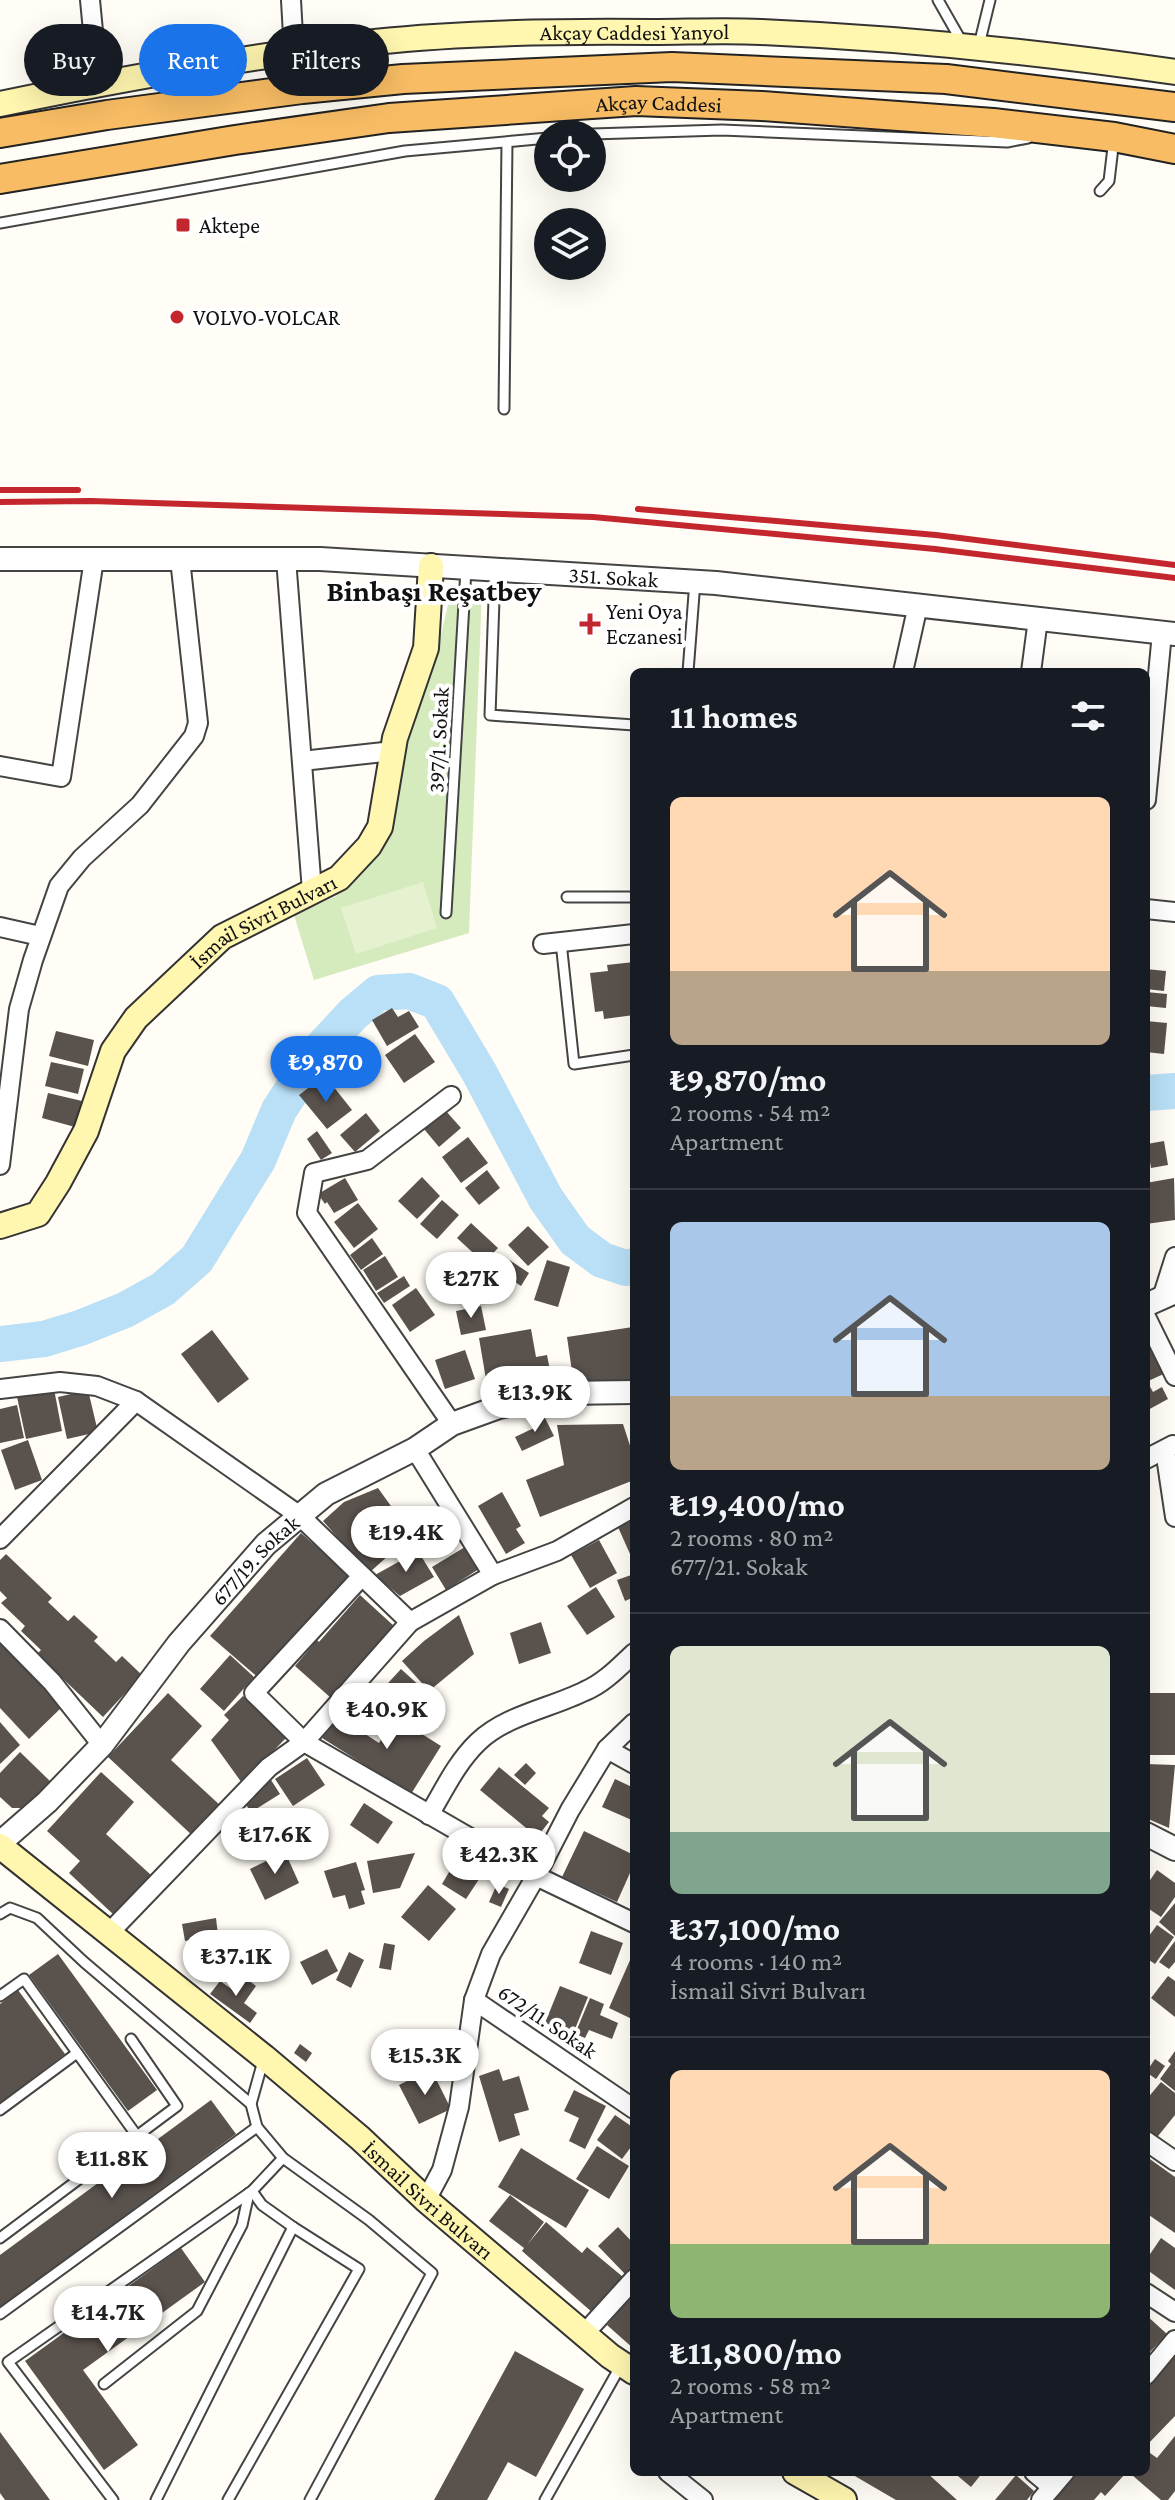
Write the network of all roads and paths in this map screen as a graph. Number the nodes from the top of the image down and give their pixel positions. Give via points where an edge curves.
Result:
1 (90, 0) edge
2 (291, 0) edge
3 (938, 0) edge
4 (990, 0) edge
5 (92, 24) edge
6 (292, 24) edge
7 (389, 41) edge
8 (971, 47) junction
9 (263, 58) edge
10 (1174, 70) edge
11 (123, 79) edge
12 (37, 96) edge
13 (0, 104) edge
14 (1175, 107) edge
15 (1067, 131) junction
16 (0, 133) edge
17 (606, 134) edge
18 (1114, 137) junction
19 (534, 139) edge
20 (507, 142) junction
21 (1175, 149) edge
22 (0, 179) edge
23 (1100, 191) dead end
24 (0, 223) edge
25 (504, 409) dead end
26 (0, 559) edge
27 (94, 559) junction
28 (180, 559) junction
29 (286, 559) junction
30 (431, 566) junction
31 (466, 569) junction
32 (495, 571) junction
33 (695, 581) junction
34 (918, 605) junction
35 (1038, 619) junction
36 (1168, 634) edge
37 (688, 668) edge
38 (904, 668) edge
39 (1032, 668) edge
40 (630, 725) edge
41 (393, 751) junction
42 (302, 761) junction
43 (0, 766) edge
44 (1150, 770) edge
45 (312, 891) junction
46 (567, 897) dead end
47 (630, 897) edge
48 (1150, 909) edge
49 (1175, 912) edge
50 (446, 913) dead end
51 (0, 927) edge
52 (630, 934) edge
53 (40, 936) junction
54 (552, 943) joint
55 (9, 1020) edge
56 (630, 1056) edge
57 (451, 1096) dead end
58 (2, 1119) edge
59 (0, 1165) edge
60 (0, 1226) edge
61 (1175, 1257) edge
62 (1161, 1298) edge
63 (1150, 1325) edge
64 (1175, 1376) edge
65 (0, 1389) edge
66 (630, 1396) edge
67 (136, 1401) junction
68 (452, 1424) junction
69 (1170, 1447) edge
70 (415, 1449) junction
71 (1150, 1457) edge
72 (630, 1509) edge
73 (300, 1516) junction
74 (1175, 1517) edge
75 (0, 1539) edge
76 (493, 1575) junction
77 (362, 1576) junction
78 (410, 1622) junction
79 (0, 1629) edge
80 (630, 1657) edge
81 (630, 1727) edge
82 (304, 1742) junction
83 (102, 1745) junction
84 (607, 1749) junction
85 (630, 1762) edge
86 (429, 1815) junction
87 (1150, 1836) edge
88 (0, 1844) edge
89 (1175, 1849) edge
90 (536, 1876) junction
91 (0, 1914) edge
92 (630, 1921) edge
93 (108, 1934) junction
94 (0, 1996) edge
95 (474, 2000) junction
96 (131, 2039) dead end
97 (77, 2053) junction
98 (264, 2057) junction
99 (251, 2104) junction
100 (630, 2106) edge
101 (0, 2110) edge
102 (257, 2127) junction
103 (137, 2136) junction
104 (1150, 2143) edge
105 (1172, 2152) edge
106 (283, 2158) junction
107 (251, 2192) junction
108 (426, 2200) junction
109 (293, 2227) junction
110 (0, 2238) edge
111 (630, 2283) edge
112 (1150, 2296) edge
113 (1175, 2312) edge
114 (0, 2314) edge
115 (584, 2334) junction
116 (1175, 2340) edge
117 (0, 2351) edge
118 (8, 2362) junction
119 (628, 2368) edge
120 (1150, 2370) edge
121 (104, 2384) dead end
122 (673, 2476) edge
123 (802, 2476) edge
124 (1036, 2476) edge
125 (1062, 2476) edge
126 (1047, 2494) edge
127 (113, 2500) edge
128 (156, 2500) edge
129 (228, 2500) edge
130 (310, 2500) edge
131 (545, 2500) edge
132 (703, 2500) edge
133 (844, 2500) edge

1 - 5 street
2 - 6 street
3 - 8 lane
4 - 8 lane
7 - 8 main road, Akçay Caddesi Yanyol via 578,31 758,32
8 - 10 main road, Akçay Caddesi Yanyol
9 - 11 main road, Akçay Caddesi Yanyol
12 - 13 main road, Akçay Caddesi Yanyol
14 - 16 highway, Akçay Caddesi via 946,79 672,67 403,79
15 - 17 lane via 1007,142 722,130
15 - 18 highway, Akçay Caddesi
15 - 22 highway, Akçay Caddesi via 883,113 636,101 389,118
18 - 21 highway, Akçay Caddesi
18 - 23 lane via 1109,181
19 - 20 lane
20 - 24 lane via 405,151
20 - 25 lane
26 - 27 street, 351. Sokak
27 - 28 street, 351. Sokak
27 - 43 street via 61,777
28 - 29 street, 351. Sokak
28 - 53 street via 198,723 194,736 140,805 59,886
29 - 30 street, 351. Sokak
29 - 42 street
30 - 31 street, 351. Sokak
30 - 41 main road, İsmail Sivri Bulvarı via 426,648
31 - 32 street, 351. Sokak
31 - 50 lane, 397/1. Sokak
32 - 33 street, 351. Sokak
32 - 40 lane via 490,715
33 - 34 street, 351. Sokak
33 - 37 lane
34 - 35 street, 351. Sokak
34 - 38 street
35 - 36 street, 351. Sokak
35 - 39 street
36 - 44 street
41 - 42 street
41 - 45 main road, İsmail Sivri Bulvarı via 380,827 339,878
42 - 45 street
45 - 60 main road, İsmail Sivri Bulvarı via 222,937 136,1018 113,1051 86,1131 38,1214
46 - 47 lane
48 - 49 street
51 - 53 street
52 - 54 street
53 - 55 street
54 - 56 lane via 574,1064
55 - 58 street
57 - 68 street via 367,1160 314,1173 307,1213
58 - 59 street
61 - 62 street
63 - 64 street
65 - 67 street via 60,1382 97,1386
66 - 68 street, 677/19. Sokak via 564,1393
67 - 73 street
67 - 75 street
68 - 70 street, 677/19. Sokak
69 - 71 street
69 - 74 street
70 - 73 street, 677/19. Sokak via 326,1494
70 - 76 street
72 - 76 street via 557,1551
73 - 77 street
73 - 83 street, 677/19. Sokak via 266,1544 179,1643
76 - 78 street
77 - 78 street
77 - 82 street via 254,1693
78 - 82 street
79 - 83 street via 52,1682
80 - 86 street via 587,1691 507,1722 480,1739 461,1760
81 - 84 street
82 - 86 street
82 - 93 street via 269,1767
83 - 88 street, 677/19. Sokak
84 - 85 street
84 - 90 street
86 - 90 street
87 - 89 street
88 - 93 main road, İsmail Sivri Bulvarı
90 - 92 street
90 - 95 street via 491,1954
91 - 99 lane via 10,1908 37,1918
93 - 98 main road, İsmail Sivri Bulvarı
94 - 97 lane via 24,1979
95 - 100 street, 672/11. Sokak
95 - 108 street via 459,2107 442,2170
96 - 103 lane via 177,2106
97 - 101 lane
97 - 103 lane
98 - 99 lane
98 - 108 main road, İsmail Sivri Bulvarı
99 - 102 lane
102 - 106 lane
102 - 114 lane
103 - 110 lane
104 - 105 street
106 - 107 lane
106 - 130 lane via 432,2273
107 - 109 lane
107 - 118 lane
107 - 121 lane via 242,2225 197,2311
108 - 115 main road, İsmail Sivri Bulvarı
109 - 128 lane
109 - 129 lane via 359,2269
111 - 115 street
112 - 113 street
115 - 119 main road, İsmail Sivri Bulvarı
116 - 120 street
117 - 118 lane
118 - 127 lane
119 - 131 lane
122 - 132 street
123 - 133 main road
124 - 126 street
125 - 126 street

